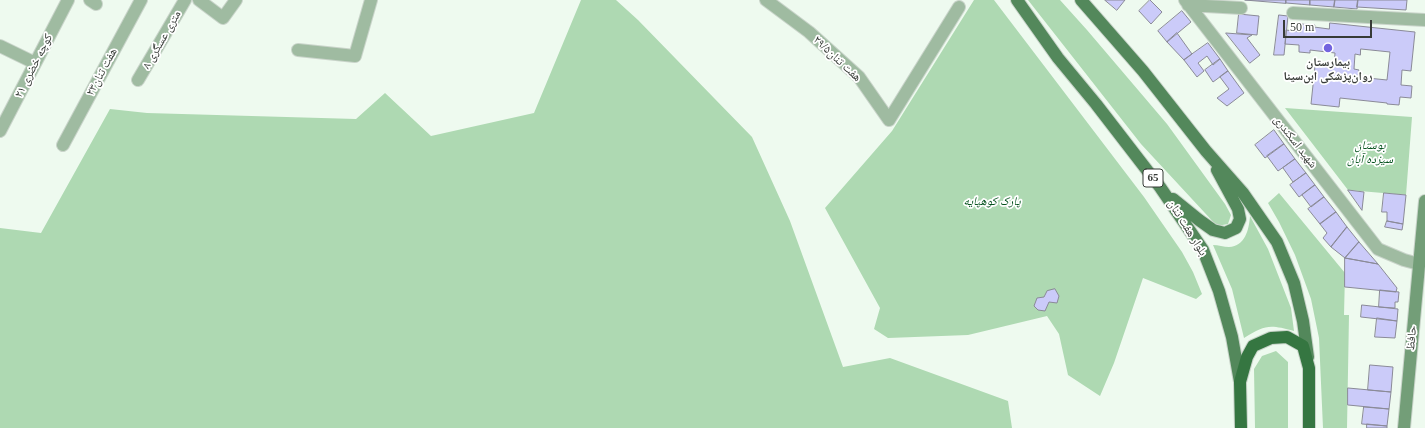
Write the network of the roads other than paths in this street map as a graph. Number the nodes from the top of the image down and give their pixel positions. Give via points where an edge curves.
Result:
1 (68, 0) edge
2 (141, 0) edge
3 (185, 0) edge
4 (198, 0) edge
5 (236, 0) edge
6 (371, 0) edge
7 (766, 0) edge
8 (1017, 0) edge
9 (1081, 0) edge
10 (1186, 2) edge
11 (959, 7) dead end
12 (1241, 8) dead end
13 (1293, 13) dead end
14 (1425, 20) edge
15 (0, 46) edge
16 (298, 50) dead end
17 (35, 63) junction
18 (138, 80) dead end
19 (0, 131) edge
20 (63, 145) dead end
21 (1206, 151) junction
22 (1160, 188) junction
23 (1425, 201) edge
24 (1423, 237) edge
25 (1419, 264) junction
26 (1420, 307) edge
27 (1309, 368) junction
28 (1240, 382) junction
29 (1241, 428) edge
30 (1309, 428) edge
31 (1404, 428) edge

1 - 17 street, کوچه خضری ۲۱
2 - 20 street, هفت تنان۲۳
3 - 18 street, ۸ متری عسگری
4 - 5 street via 223,18
6 - 16 street via 355,56
7 - 11 street, ۲۹/۵هفت تنان via 809,32 859,77 889,120
8 - 22 main road, بلوار هفت تنان / 65 via 1058,58
9 - 21 main road, 65 via 1143,71
10 - 12 street
10 - 25 street, شهید اسکندری via 1378,249
13 - 14 street
15 - 17 street
17 - 19 street, کوچه خضری ۲۱
21 - 22 main road via 1238,209 1240,219 1236,228 1225,233 1213,230
21 - 27 main road, 65 via 1243,192 1277,242 1294,283 1303,321
22 - 28 main road, بلوار هفت تنان / 65 via 1203,250 1219,291 1232,337
23 - 24 main road, حافظ
24 - 25 main road, حافظ
25 - 26 main road, حافظ
26 - 31 main road, حافظ
27 - 28 highway, 65 via 1303,346 1287,337 1270,338 1253,346
27 - 30 highway, 65
28 - 29 highway, 65

